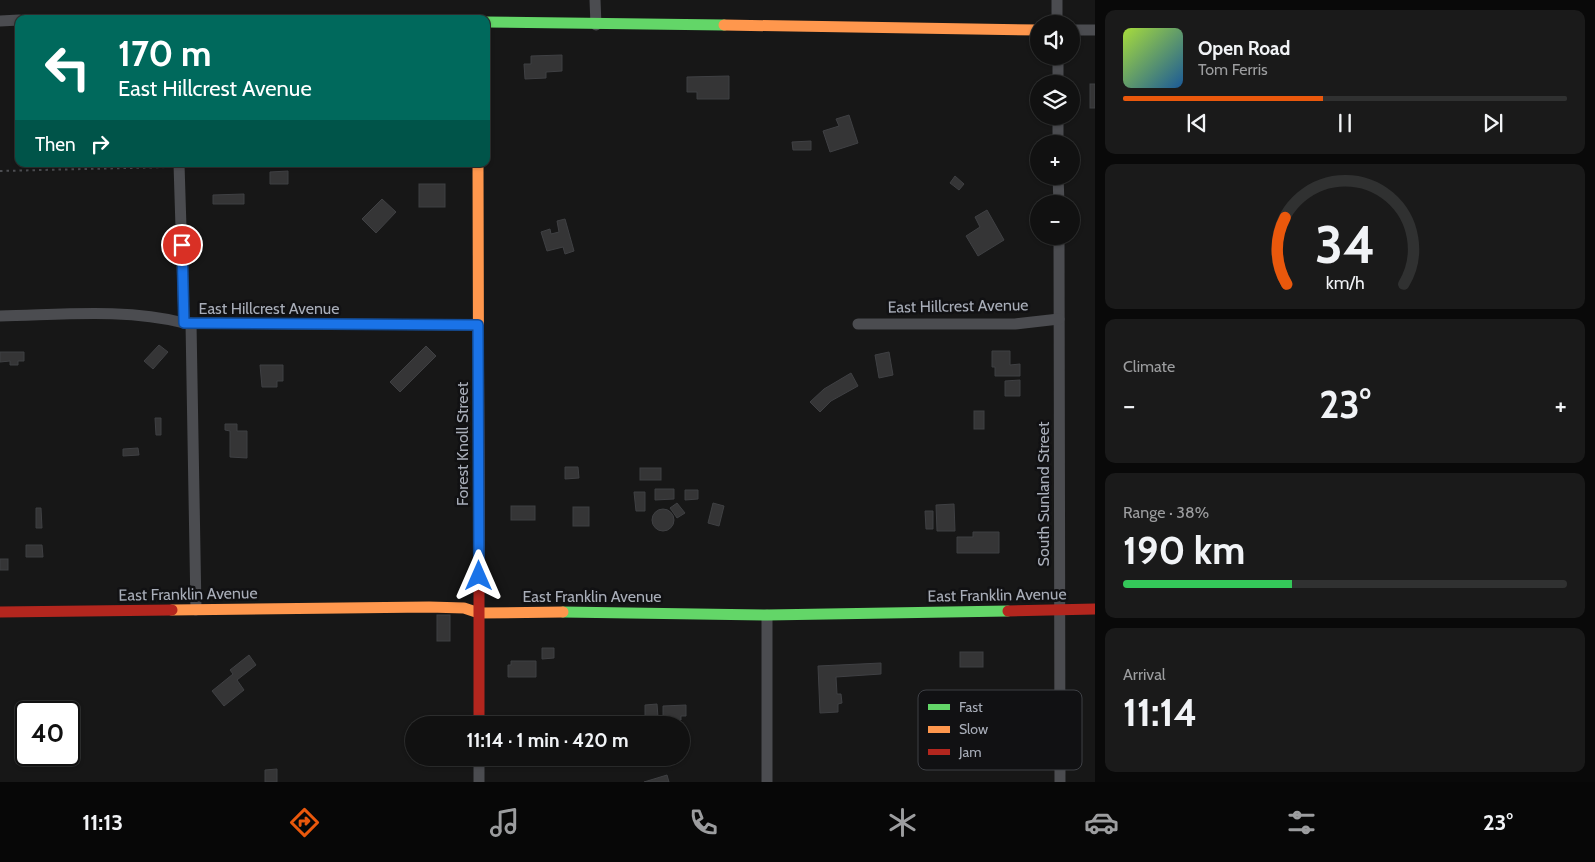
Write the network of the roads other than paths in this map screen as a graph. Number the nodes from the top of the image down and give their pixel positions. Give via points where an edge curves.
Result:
1 (595, 0) edge
2 (1057, 0) edge
3 (1058, 15) edge
4 (15, 20) edge
5 (0, 21) edge
6 (490, 22) edge
7 (596, 25) junction
8 (1030, 30) edge
9 (1080, 30) edge
10 (1095, 30) edge
11 (179, 167) edge
12 (478, 167) edge
13 (1059, 245) edge
14 (0, 316) edge
15 (1059, 319) junction
16 (188, 323) junction
17 (858, 324) dead end
18 (478, 325) junction
19 (196, 610) junction
20 (1059, 610) junction
21 (1095, 610) edge
22 (0, 612) edge
23 (479, 613) junction
24 (767, 615) junction
25 (1059, 690) edge
26 (479, 716) edge
27 (479, 766) edge
28 (479, 782) edge
29 (767, 782) edge

1 - 7 street
2 - 3 street
4 - 5 street
6 - 7 street
7 - 8 street
9 - 10 street
11 - 16 street
12 - 18 street, Forest Knoll Street
13 - 15 street, South Sunland Street
14 - 16 street, East Hillcrest Avenue via 125,315
15 - 17 street, East Hillcrest Avenue via 1015,324
15 - 20 street, South Sunland Street
16 - 18 street, East Hillcrest Avenue
16 - 19 street
18 - 23 street, Forest Knoll Street
19 - 22 street, East Franklin Avenue
19 - 23 street, East Franklin Avenue via 428,607 464,608
20 - 21 street, East Franklin Avenue
20 - 24 street, East Franklin Avenue
20 - 25 street, South Sunland Street
23 - 24 street, East Franklin Avenue
23 - 26 street, Forest Knoll Street
24 - 29 street
27 - 28 street

